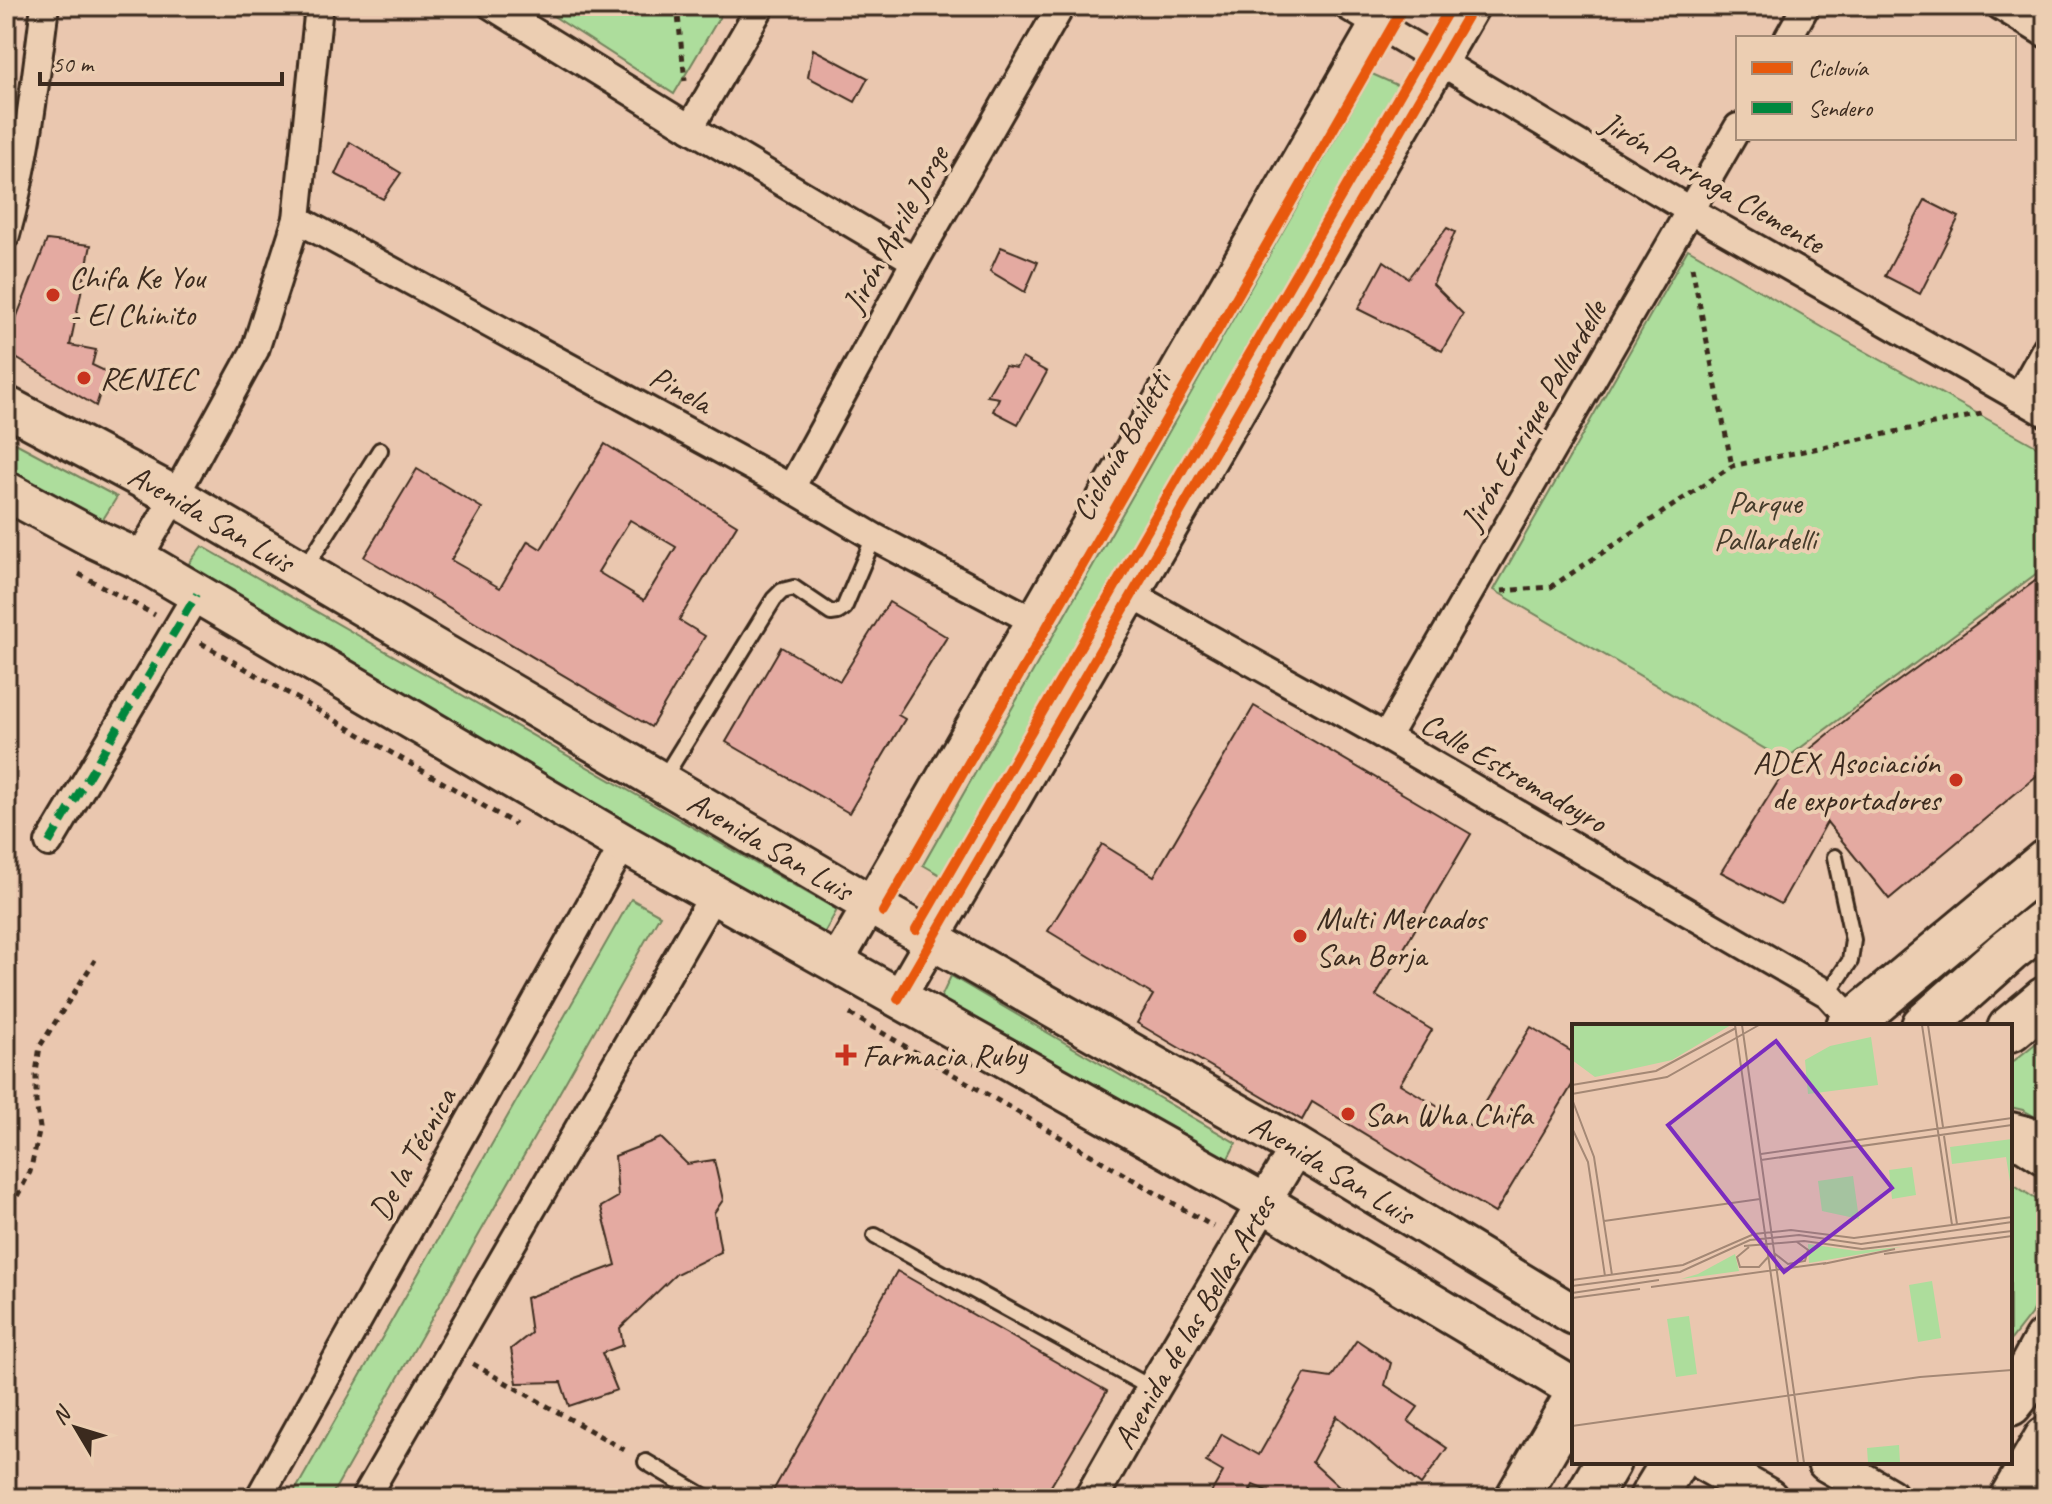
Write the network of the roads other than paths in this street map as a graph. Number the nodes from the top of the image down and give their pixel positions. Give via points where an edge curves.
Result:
1 (45, 6) edge
2 (319, 6) edge
3 (492, 6) edge
4 (761, 6) edge
5 (1061, 6) edge
6 (1347, 6) edge
7 (1473, 6) edge
8 (1806, 6) edge
9 (2000, 6) edge
10 (1382, 15) edge
11 (2046, 34) edge
12 (1789, 36) edge
13 (1441, 60) junction
14 (690, 128) junction
15 (1736, 131) edge
16 (1687, 218) junction
17 (297, 219) junction
18 (6, 235) edge
19 (915, 261) junction
20 (2046, 348) edge
21 (2018, 398) junction
22 (6, 406) edge
23 (2046, 413) edge
24 (380, 450) dead end
25 (791, 488) junction
26 (6, 491) edge
27 (175, 496) junction
28 (874, 537) junction
29 (138, 559) junction
30 (302, 570) junction
31 (197, 594) junction
32 (1132, 595) junction
33 (1032, 620) junction
34 (1386, 737) junction
35 (661, 782) junction
36 (49, 843) dead end
37 (624, 844) junction
38 (1835, 857) dead end
39 (2046, 861) edge
40 (714, 894) junction
41 (871, 905) junction
42 (2046, 921) edge
43 (932, 939) junction
44 (836, 963) junction
45 (898, 999) junction
46 (2046, 999) edge
47 (1843, 1013) edge
48 (1926, 1024) edge
49 (2012, 1027) edge
50 (2012, 1136) edge
51 (1297, 1147) junction
52 (2046, 1152) edge
53 (1264, 1203) junction
54 (875, 1236) dead end
55 (1572, 1314) edge
56 (2046, 1341) edge
57 (1572, 1387) edge
58 (1153, 1389) junction
59 (2012, 1400) edge
60 (1572, 1403) edge
61 (2046, 1438) edge
62 (646, 1462) road end
63 (1607, 1464) edge
64 (1673, 1464) edge
65 (1708, 1464) edge
66 (1830, 1464) edge
67 (259, 1498) edge
68 (365, 1498) edge
69 (707, 1498) edge
70 (1091, 1498) edge
71 (1517, 1498) edge
72 (1587, 1498) edge
73 (1652, 1498) edge
74 (1768, 1498) edge
75 (1889, 1498) edge
76 (2011, 1498) edge

1 - 18 street via 30,119
2 - 17 street
3 - 14 street
4 - 14 street
5 - 19 street, Jirón Aprile Jorge
6 - 10 street, Jirón Parraga Clemente
7 - 13 street
8 - 12 street
9 - 11 street
10 - 13 street, Jirón Parraga Clemente
10 - 33 street
13 - 16 street, Jirón Parraga Clemente
13 - 32 street
14 - 19 street
15 - 16 street, Jirón Enrique Pallardelle
16 - 21 street, Jirón Parraga Clemente
16 - 34 street, Jirón Enrique Pallardelle
17 - 25 street, Pinela
17 - 27 street via 255,350
19 - 25 street, Jirón Aprile Jorge
20 - 21 street
21 - 23 street, Jirón Parraga Clemente
22 - 27 main road, Avenida San Luis
24 - 30 lane
25 - 28 street, Pinela
26 - 29 main road, Avenida San Luis
27 - 29 street
27 - 30 main road, Avenida San Luis
28 - 33 street, Pinela
28 - 35 lane via 838,612 831,613 794,588 774,599
29 - 31 main road, Avenida San Luis
30 - 35 main road, Avenida San Luis
31 - 36 street
31 - 37 main road, Avenida San Luis
32 - 34 street, Calle Estremadoyro
32 - 43 street
33 - 41 street
34 - 47 street, Calle Estremadoyro
35 - 41 main road, Avenida San Luis
37 - 40 main road, Avenida San Luis
37 - 67 street, De la Técnica
38 - 47 lane via 1853,940
39 - 47 main road
40 - 44 main road, Avenida San Luis
40 - 68 street
41 - 43 main road, Avenida San Luis
41 - 44 street
42 - 48 highway
43 - 45 street
43 - 51 main road, Avenida San Luis
44 - 45 main road, Avenida San Luis
45 - 53 main road, Avenida San Luis
46 - 49 highway
50 - 52 highway
51 - 53 street, Avenida de las Bellas Artes
51 - 55 main road, Avenida San Luis
53 - 57 main road, Avenida San Luis
53 - 58 street, Avenida de las Bellas Artes
54 - 58 lane
56 - 59 highway
58 - 70 street, Avenida de las Bellas Artes
60 - 71 main road
61 - 76 main road
62 - 69 lane
63 - 72 highway
64 - 73 highway
65 - 74 main road
66 - 75 main road

